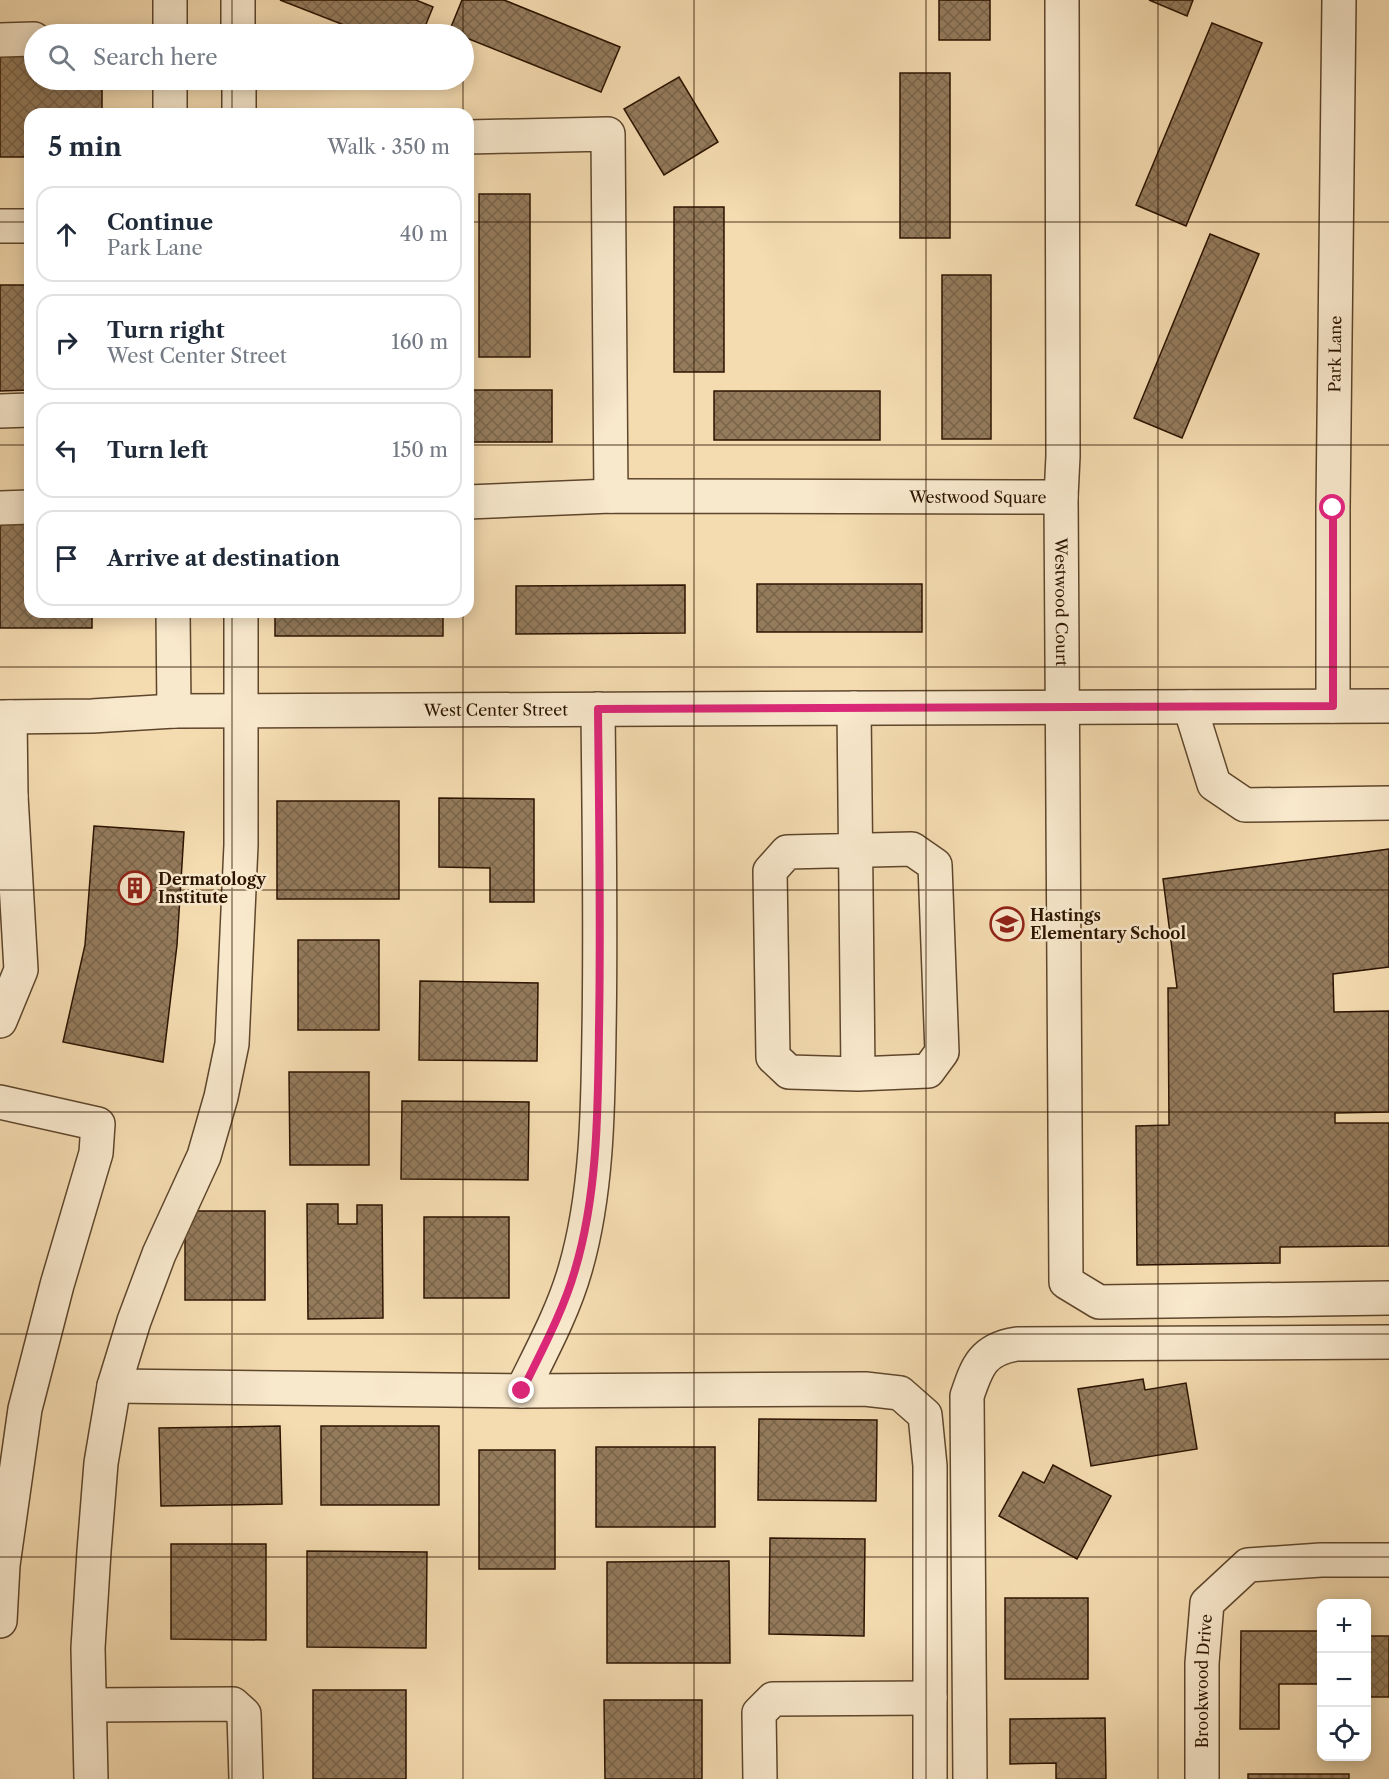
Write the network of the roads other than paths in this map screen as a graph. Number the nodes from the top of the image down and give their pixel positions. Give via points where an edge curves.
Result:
1 (170, 0) edge
2 (238, 0) edge
3 (1062, 0) edge
4 (1339, 0) edge
5 (170, 24) edge
6 (238, 24) edge
7 (24, 39) edge
8 (0, 40) edge
9 (170, 90) edge
10 (239, 90) edge
11 (170, 108) edge
12 (239, 108) edge
13 (474, 137) edge
14 (0, 226) edge
15 (24, 226) edge
16 (24, 410) edge
17 (0, 411) edge
18 (611, 496) junction
19 (1061, 497) junction
20 (474, 502) edge
21 (24, 507) edge
22 (0, 508) edge
23 (173, 618) edge
24 (241, 618) edge
25 (1333, 706) junction
26 (1389, 706) edge
27 (1062, 707) junction
28 (1190, 707) junction
29 (854, 708) junction
30 (598, 709) junction
31 (242, 710) junction
32 (174, 711) junction
33 (5, 717) edge
34 (6, 796) edge
35 (1389, 803) edge
36 (856, 849) junction
37 (0, 1021) edge
38 (858, 1074) junction
39 (0, 1102) edge
40 (1389, 1298) edge
41 (1389, 1342) edge
42 (114, 1386) junction
43 (522, 1391) junction
44 (1389, 1560) edge
45 (0, 1621) edge
46 (930, 1698) junction
47 (90, 1705) junction
48 (91, 1779) edge
49 (246, 1779) edge
50 (760, 1779) edge
51 (930, 1779) edge
52 (970, 1779) edge
53 (1202, 1779) edge

1 - 5 street
2 - 6 street
3 - 19 street, Westwood Square
4 - 25 street, Park Lane
7 - 8 street
9 - 11 street
10 - 12 street
13 - 18 street via 608,134
14 - 15 street
16 - 17 street
18 - 19 street, Westwood Square
18 - 20 street, Westwood Square
19 - 27 street, Westwood Court
21 - 22 street
23 - 32 street
24 - 31 street
25 - 26 street, West Center Street
25 - 28 street, West Center Street
27 - 28 street, West Center Street
27 - 29 street, West Center Street
27 - 40 street, Westwood Court via 1066,1281 1099,1302
28 - 35 street via 1214,784 1245,805
29 - 30 street, West Center Street
29 - 36 street
30 - 31 street, West Center Street
30 - 43 street via 598,1120 589,1201 575,1271
31 - 32 street, West Center Street
31 - 42 street via 241,845 232,1044 204,1156 159,1254
32 - 33 street, West Center Street
33 - 34 street
34 - 37 street via 21,970
36 - 38 street
36 - 38 street via 912,849 936,865 942,1052 928,1071
36 - 38 street via 787,852 770,871 773,1057 789,1072
39 - 45 street via 98,1124 96,1153 25,1409 3,1564
41 - 52 street via 1017,1344 987,1354 976,1370 967,1396
42 - 43 street
42 - 47 street via 101,1463 94,1551 88,1648
43 - 46 street via 866,1389 900,1393 925,1415 930,1466
44 - 53 street, Brookwood Drive via 1248,1564 1207,1603 1202,1663
46 - 50 street via 773,1699 759,1713
46 - 51 street
47 - 48 street
47 - 49 street via 233,1704 244,1714

